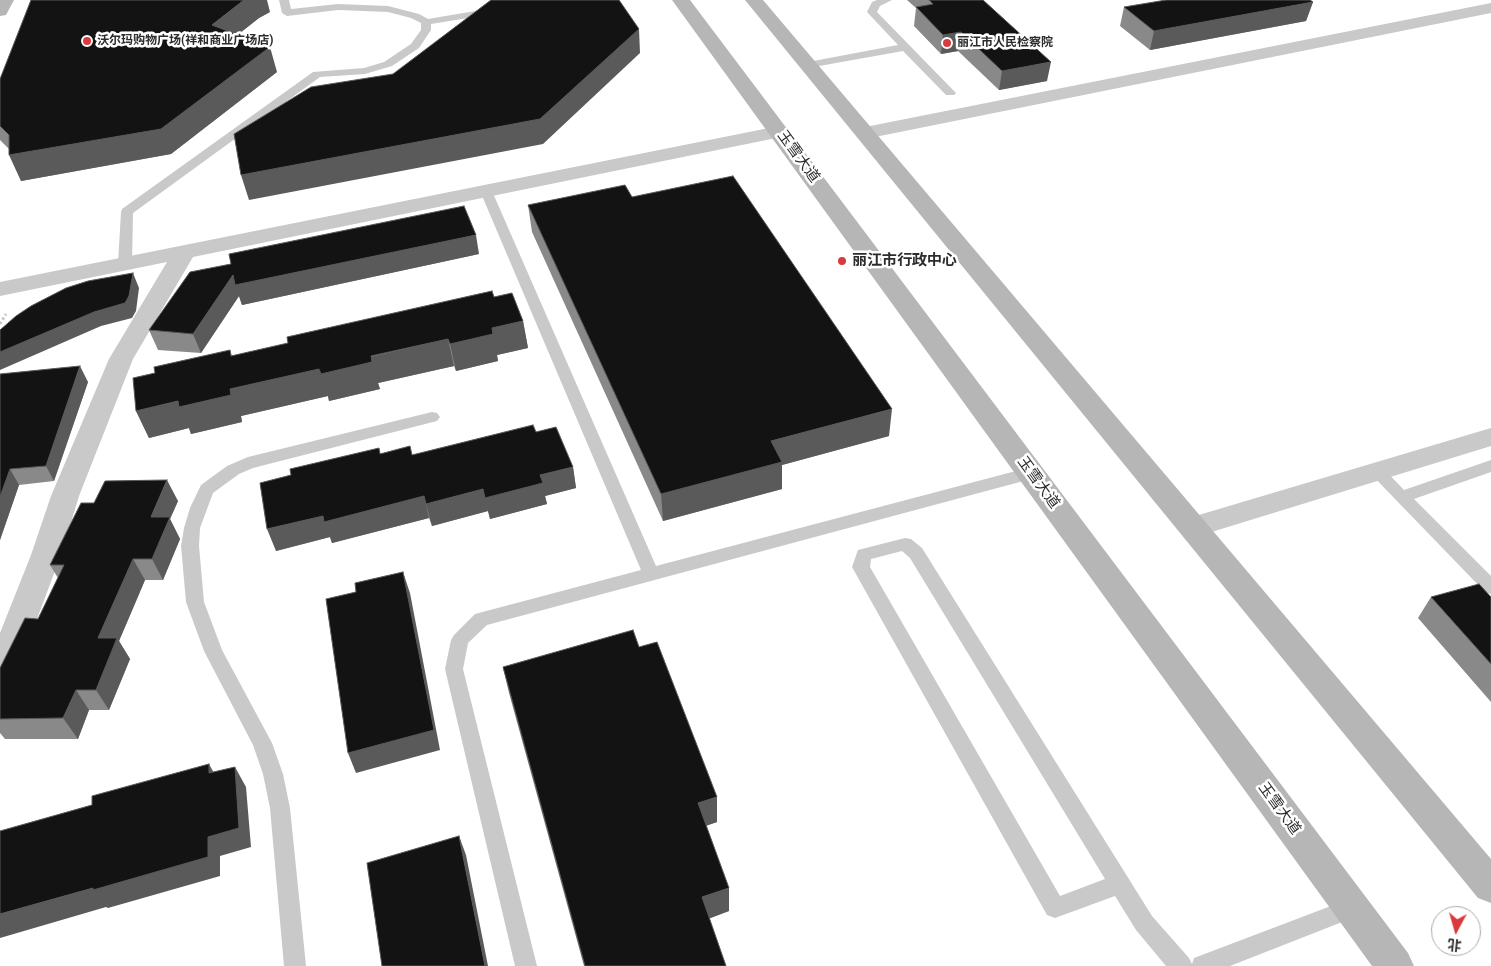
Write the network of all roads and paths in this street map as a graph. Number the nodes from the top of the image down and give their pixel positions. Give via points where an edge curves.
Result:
1 (5, 0) edge
2 (284, 0) edge
3 (681, 0) edge
4 (754, 0) edge
5 (887, 0) edge
6 (1491, 8) edge
7 (501, 9) edge
8 (0, 11) edge
9 (426, 22) junction
10 (907, 47) junction
11 (808, 65) junction
12 (950, 93) dead end
13 (779, 132) junction
14 (865, 133) junction
15 (486, 191) junction
16 (185, 252) junction
17 (125, 264) junction
18 (0, 289) edge
19 (432, 417) dead end
20 (1491, 437) edge
21 (1491, 466) edge
22 (1376, 471) junction
23 (1031, 473) junction
24 (1402, 497) junction
25 (1192, 527) junction
26 (651, 574) junction
27 (1491, 587) edge
28 (0, 666) edge
29 (1120, 884) junction
30 (1491, 886) edge
31 (1352, 908) junction
32 (295, 966) edge
33 (526, 966) edge
34 (1182, 966) edge
35 (1202, 966) edge
36 (1395, 966) edge

1 - 8 main road
2 - 9 lane via 287,13 372,7 402,12
3 - 13 main road, 玉雪大道
4 - 11 main road
5 - 10 lane via 876,4 872,12
6 - 14 street
7 - 9 lane
9 - 17 lane via 422,38 398,59 365,71 317,74 127,212
10 - 11 lane
10 - 12 lane
11 - 14 main road
13 - 15 street
13 - 23 main road, 玉雪大道
14 - 25 main road
15 - 16 street
15 - 26 lane
16 - 17 street
16 - 28 street via 121,359
17 - 18 street
19 - 32 lane via 248,463 207,489 192,528 190,546 195,602 214,651 262,743 273,774 280,808
20 - 22 street
21 - 24 lane
22 - 24 lane
22 - 25 street
23 - 26 lane
23 - 31 main road, 玉雪大道
24 - 27 lane
25 - 30 main road
26 - 33 lane via 481,619 460,640 454,669
29 - 29 lane via 916,553 905,544 864,556 861,567 1055,908
29 - 34 lane via 1144,923
31 - 35 lane
31 - 36 main road, 玉雪大道

